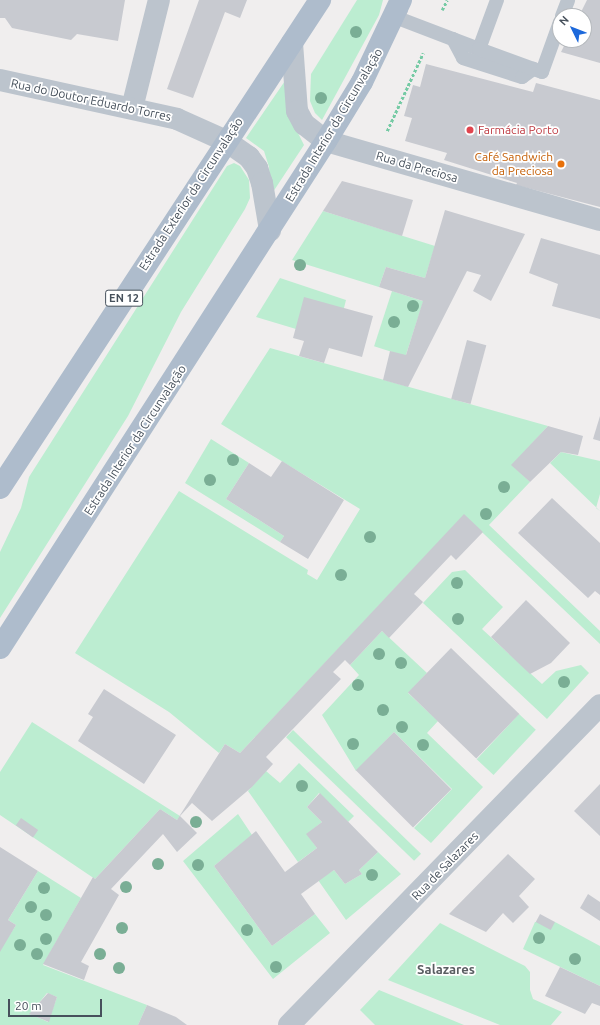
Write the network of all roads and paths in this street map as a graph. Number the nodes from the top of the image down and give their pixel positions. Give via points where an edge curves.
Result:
1 (159, 0) edge
2 (320, 0) edge
3 (409, 0) edge
4 (446, 0) edge
5 (497, 0) edge
6 (398, 9) edge
7 (432, 31) junction
8 (453, 39) junction
9 (292, 43) junction
10 (552, 44) edge
11 (478, 49) junction
12 (533, 68) junction
13 (0, 80) edge
14 (132, 108) junction
15 (386, 132) dead end
16 (226, 141) junction
17 (326, 141) junction
18 (600, 220) edge
19 (270, 230) junction
20 (0, 488) edge
21 (0, 648) edge
22 (600, 705) edge
23 (291, 1024) edge

1 - 14 street
2 - 9 main road, Estrada Exterior da Circunvalação / EN 12
3 - 6 lane, Estrada Interior da Circunvalação
4 - 7 path
5 - 11 lane
6 - 7 lane
6 - 17 main road, Estrada Interior da Circunvalação via 362,82
7 - 8 lane
7 - 15 path
8 - 11 lane
8 - 12 lane via 463,58 522,77
9 - 16 main road, Estrada Exterior da Circunvalação / EN 12
9 - 17 street via 297,111 304,124
10 - 12 lane via 542,72
11 - 12 lane
13 - 14 street, Rua do Doutor Eduardo Torres
14 - 16 street, Rua do Doutor Eduardo Torres via 177,119
16 - 19 street, Estrada Interior da Circunvalação via 249,157 257,168
16 - 20 main road, Estrada Exterior da Circunvalação / EN 12
17 - 18 street, Rua da Preciosa
17 - 19 main road, Estrada Interior da Circunvalação
19 - 21 main road, Estrada Interior da Circunvalação
22 - 23 street, Rua de Salazares

